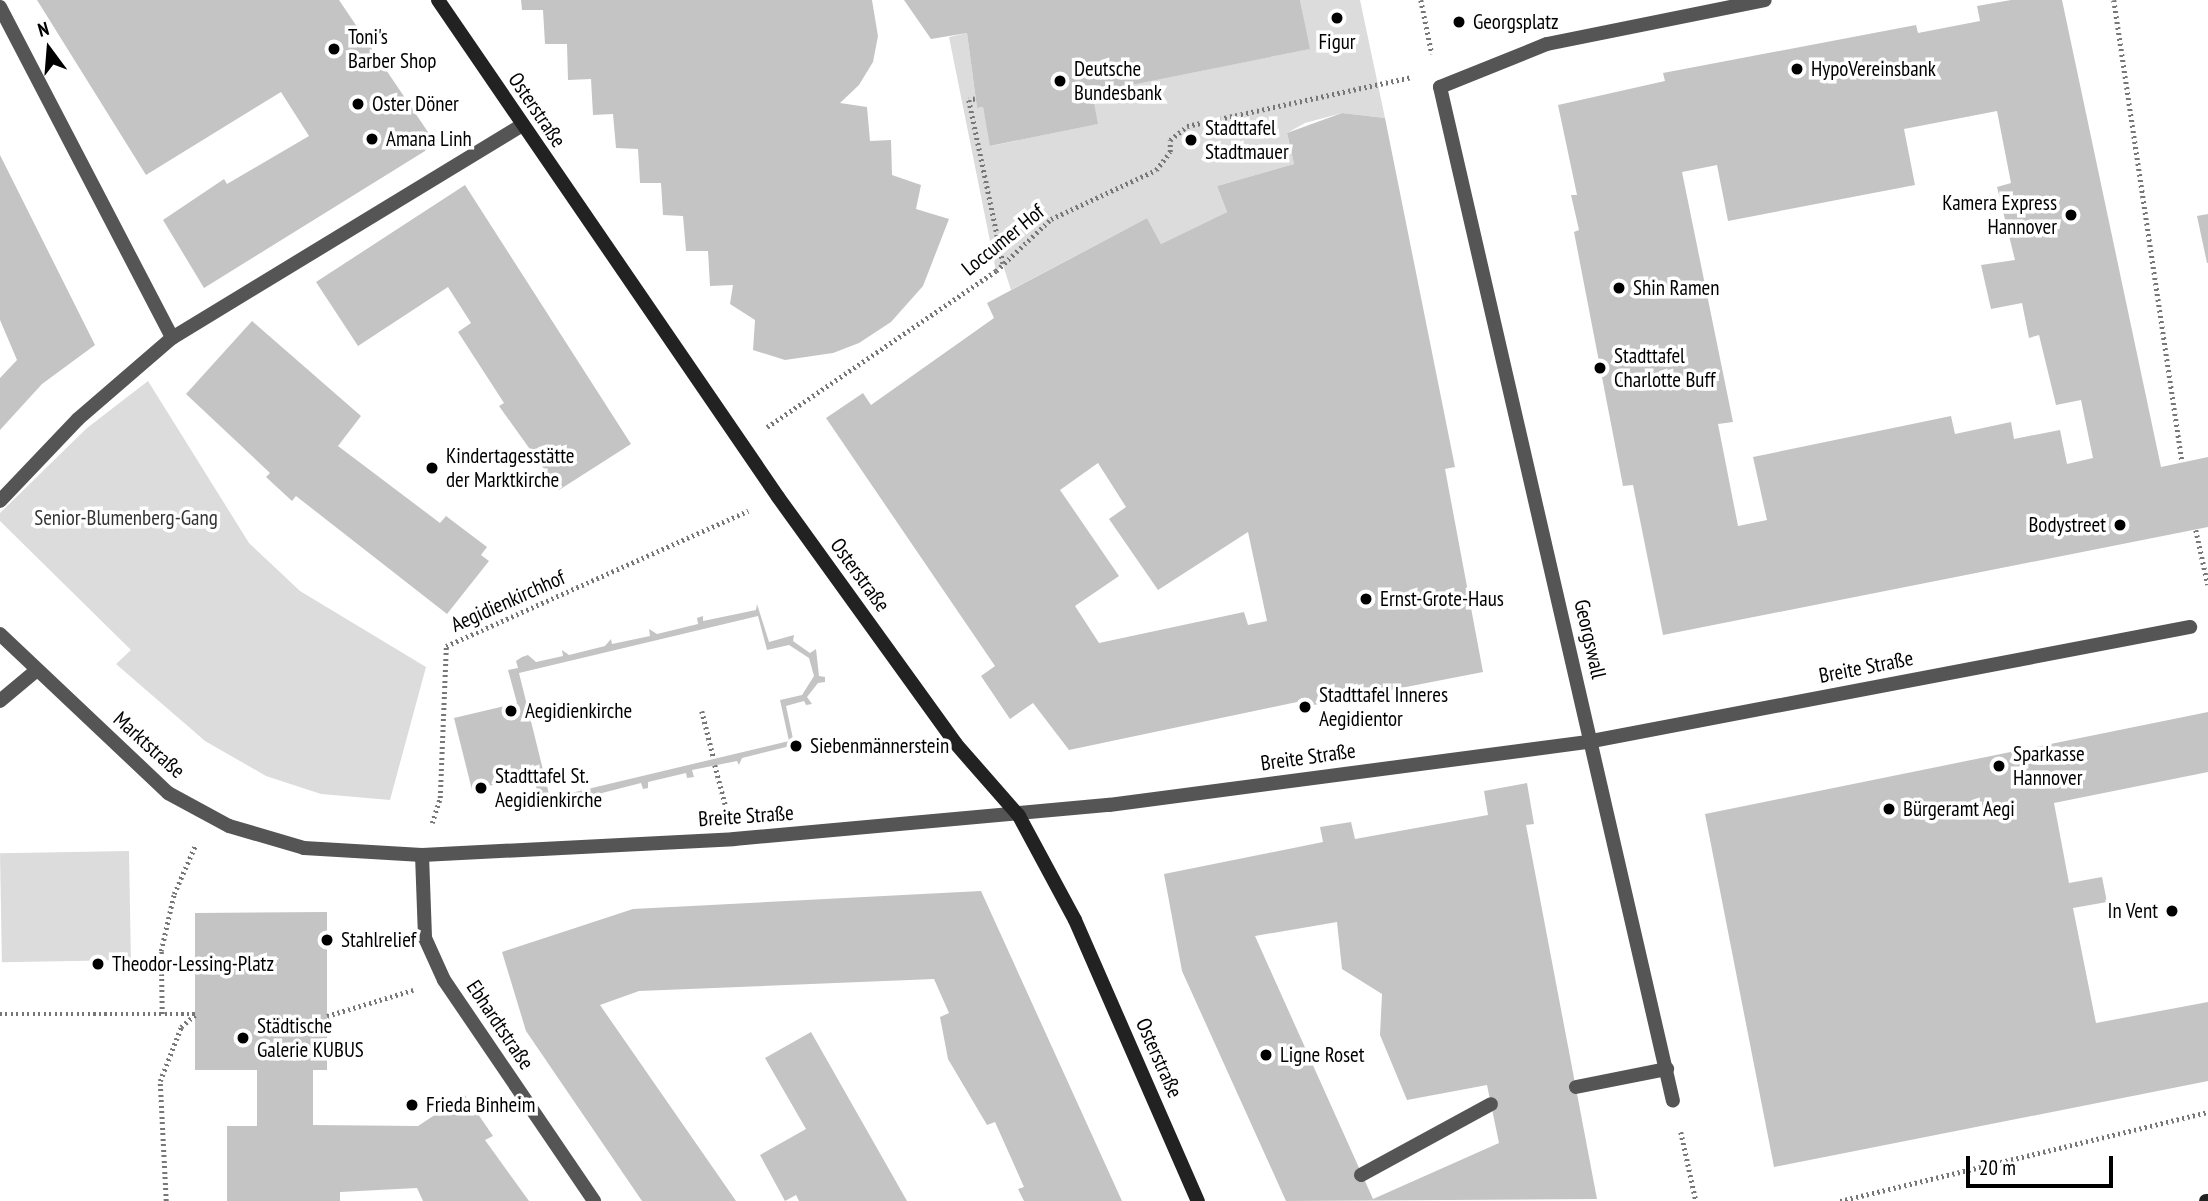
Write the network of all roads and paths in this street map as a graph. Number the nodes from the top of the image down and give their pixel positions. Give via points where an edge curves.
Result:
1 (438, 0) edge
2 (1421, 0) edge
3 (1765, 0) edge
4 (2114, 0) edge
5 (0, 7) edge
6 (1377, 84) dead end
7 (1440, 86) junction
8 (975, 99) dead end
9 (522, 125) junction
10 (1003, 264) junction
11 (172, 338) junction
12 (741, 444) junction
13 (2182, 462) dead end
14 (778, 498) junction
15 (0, 501) edge
16 (2196, 530) dead end
17 (2208, 585) edge
18 (2190, 627) dead end
19 (0, 634) edge
20 (37, 670) junction
21 (0, 701) edge
22 (702, 712) dead end
23 (1592, 741) junction
24 (713, 759) dead end
25 (715, 765) dead end
26 (1018, 816) junction
27 (229, 826) junction
28 (734, 839) junction
29 (422, 855) junction
30 (444, 980) junction
31 (0, 1014) edge
32 (162, 1014) junction
33 (327, 1016) dead end
34 (1667, 1069) junction
35 (1576, 1087) dead end
36 (1673, 1101) joint
37 (1491, 1104) dead end
38 (2208, 1112) edge
39 (1361, 1175) dead end
40 (166, 1201) edge
41 (594, 1201) edge
42 (1199, 1201) edge
43 (1696, 1201) edge
44 (1840, 1201) edge

1 - 9 street, Osterstraße
2 - 7 path
3 - 7 street via 1547,44
4 - 13 path
5 - 11 street
6 - 10 path, Loccumer Hof via 1187,126 1170,140 1170,152 1156,170 1051,219
7 - 23 street, Georgswall
8 - 10 path via 969,100
9 - 11 street
9 - 12 street, Osterstraße
10 - 12 path, Loccumer Hof
11 - 15 street via 78,419
12 - 14 street, Osterstraße
14 - 26 street, Osterstraße via 956,744
14 - 29 path, Aegidienkirchhof via 446,646 440,798
16 - 17 path
18 - 23 street, Breite Straße
19 - 20 street, Marktstraße
20 - 21 street
20 - 27 street, Marktstraße via 168,793
22 - 24 path
23 - 26 street, Breite Straße
23 - 34 street, Georgswall
25 - 28 path
26 - 28 street, Breite Straße
26 - 42 street, Osterstraße via 1075,920
27 - 29 street, Marktstraße via 304,848
27 - 32 path via 195,846 174,894 161,951
28 - 29 street, Breite Straße
29 - 30 street, Ebhardtstraße via 425,938
30 - 33 path
30 - 41 street, Ebhardtstraße
31 - 32 path
32 - 40 path via 195,1014 181,1027 160,1081
34 - 35 street
34 - 36 street, Georgswall
36 - 43 path
37 - 39 street
38 - 44 path

